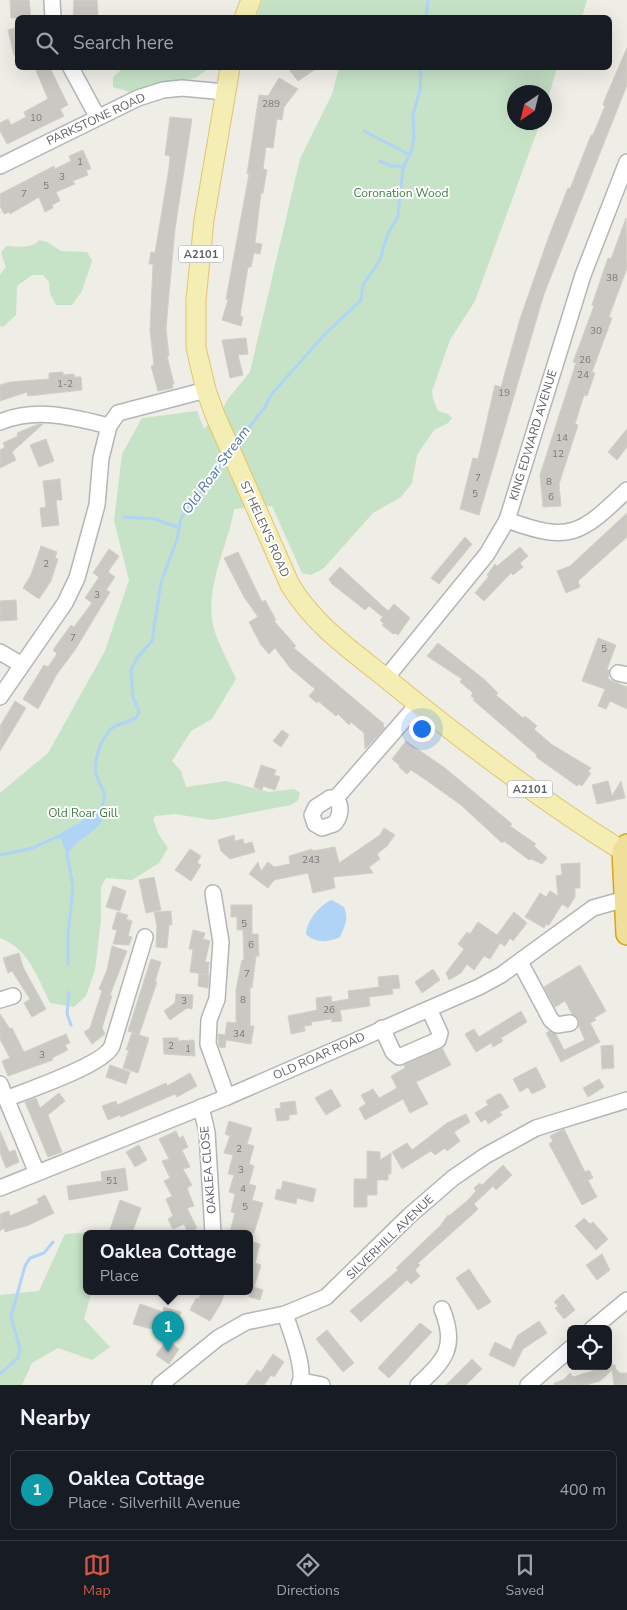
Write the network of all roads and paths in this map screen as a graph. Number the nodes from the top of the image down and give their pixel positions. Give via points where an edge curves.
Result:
1 (52, 0) edge
2 (251, 0) edge
3 (53, 15) edge
4 (245, 15) edge
5 (72, 70) edge
6 (230, 70) edge
7 (225, 92) junction
8 (97, 116) junction
9 (627, 162) edge
10 (0, 166) edge
11 (206, 390) junction
12 (0, 422) edge
13 (109, 426) junction
14 (627, 490) edge
15 (507, 520) junction
16 (0, 652) edge
17 (22, 665) junction
18 (386, 678) junction
19 (0, 697) edge
20 (418, 704) junction
21 (336, 798) dead end
22 (625, 848) edge
23 (625, 899) junction
24 (210, 902) dead end
25 (627, 934) edge
26 (146, 947) dead end
27 (520, 962) junction
28 (429, 1009) junction
29 (570, 1023) dead end
30 (382, 1028) junction
31 (0, 1084) edge
32 (227, 1097) junction
33 (6, 1099) junction
34 (627, 1100) edge
35 (201, 1106) junction
36 (37, 1173) junction
37 (0, 1188) edge
38 (213, 1230) edge
39 (627, 1300) edge
40 (442, 1309) dead end
41 (285, 1314) junction
42 (597, 1325) edge
43 (567, 1351) edge
44 (301, 1383) edge
45 (160, 1385) edge
46 (322, 1385) edge
47 (418, 1385) edge
48 (528, 1385) edge

1 - 3 street
2 - 4 main road
5 - 8 street
6 - 7 main road, ST HELEN'S ROAD / A2101
7 - 8 street, PARKSTONE ROAD via 196,88 163,90
7 - 11 main road, ST HELEN'S ROAD / A2101 via 204,220 196,300 196,348
8 - 10 street, PARKSTONE ROAD
9 - 15 street, KING EDWARD AVENUE via 583,274
11 - 13 street via 118,413
11 - 18 main road, ST HELEN'S ROAD / A2101 via 290,585 305,609
12 - 13 street via 49,413
13 - 17 street via 101,458 97,506 77,578 65,603
14 - 15 street via 585,528 561,534 535,531
15 - 18 street, KING EDWARD AVENUE via 487,554
16 - 17 street
17 - 19 street
18 - 20 main road, ST HELEN'S ROAD / A2101
20 - 21 street
20 - 22 main road, ST HELEN'S ROAD / A2101 via 517,780
22 - 23 highway
23 - 25 highway
23 - 27 street, OLD ROAR ROAD via 593,908
24 - 32 street via 221,942 217,999 209,1020 208,1044
26 - 33 street via 107,1053 89,1065
27 - 28 street, OLD ROAR ROAD via 479,987
27 - 29 street via 551,1020 557,1025
28 - 30 street, OLD ROAR ROAD
28 - 30 street via 440,1033 438,1040 430,1045 399,1057 392,1052
30 - 32 street, OLD ROAR ROAD
31 - 33 street
32 - 35 street, OLD ROAR ROAD
33 - 36 street
34 - 41 street, SILVERHILL AVENUE via 536,1128 485,1156 453,1178 409,1216 326,1297
35 - 36 street, OLD ROAR ROAD
35 - 38 street, OAKLEA CLOSE via 207,1132
36 - 37 street, OLD ROAR ROAD
39 - 42 street
40 - 47 street via 449,1326 446,1355
41 - 44 street via 300,1363
41 - 45 street, SILVERHILL AVENUE via 246,1322 218,1338
43 - 48 street
44 - 46 street

